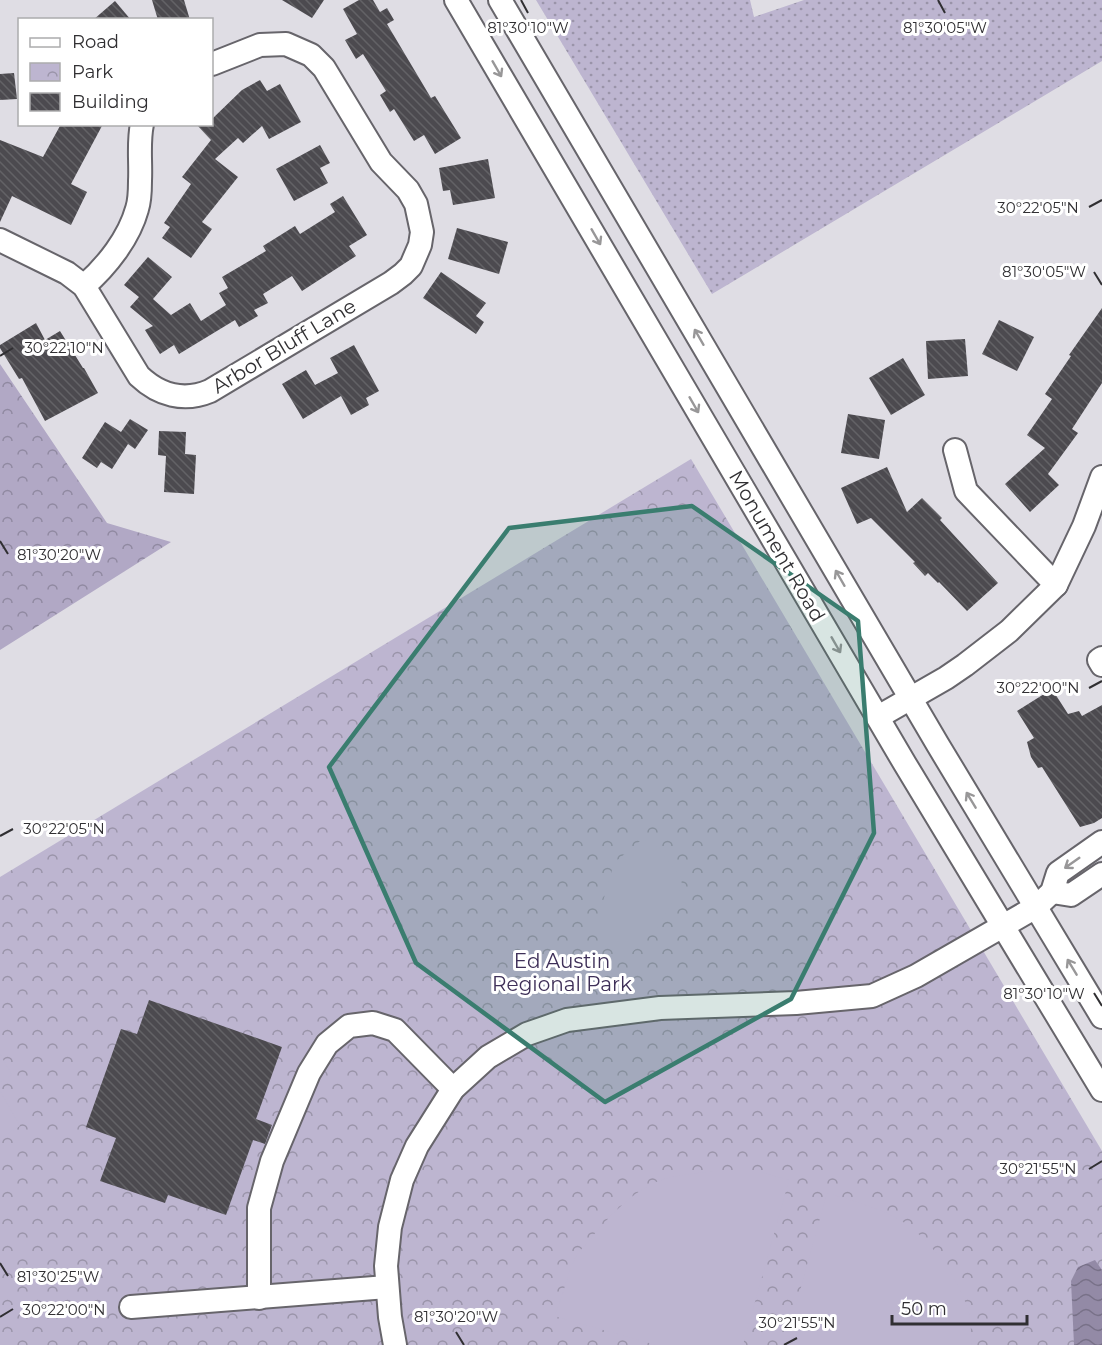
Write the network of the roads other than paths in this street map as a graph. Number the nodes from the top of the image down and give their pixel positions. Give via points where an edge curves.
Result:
1 (456, 0) edge
2 (500, 0) edge
3 (213, 64) edge
4 (141, 126) edge
5 (0, 240) edge
6 (84, 286) junction
7 (955, 450) dead end
8 (1102, 477) edge
9 (1056, 585) junction
10 (1102, 658) edge
11 (1102, 665) edge
12 (911, 698) junction
13 (878, 717) junction
14 (1102, 842) edge
15 (1102, 874) edge
16 (1044, 900) junction
17 (1003, 927) junction
18 (1102, 1017) edge
19 (453, 1089) junction
20 (1102, 1090) edge
21 (387, 1287) junction
22 (259, 1298) junction
23 (131, 1308) dead end
24 (395, 1345) edge

1 -> 13 street, Monument Road
12 -> 2 street, Monument Road
3 - 6 street, Arbor Bluff Lane via 260,45 286,44 311,55 324,68 381,162 416,204 422,232 417,256 391,283 199,396 171,396 147,384
4 - 6 street via 138,207 131,227
5 - 6 street via 67,273
7 - 9 street via 966,491
8 - 9 street
9 - 12 street via 1009,631 955,672
10 - 11 street
12 - 13 street
16 -> 12 street, Monument Road
13 - 17 street, Monument Road
14 -> 16 street via 1058,873
15 - 16 street via 1071,895
16 - 17 street
18 -> 16 street, Monument Road
17 - 19 street via 872,996 660,1008 567,1020 527,1034 488,1057
17 - 20 street, Monument Road
19 - 21 street via 417,1146 402,1180 390,1227
19 - 22 street via 395,1030 373,1023 349,1026 327,1044 309,1072 276,1151 259,1208
21 - 22 street
21 - 24 street
22 - 23 street

